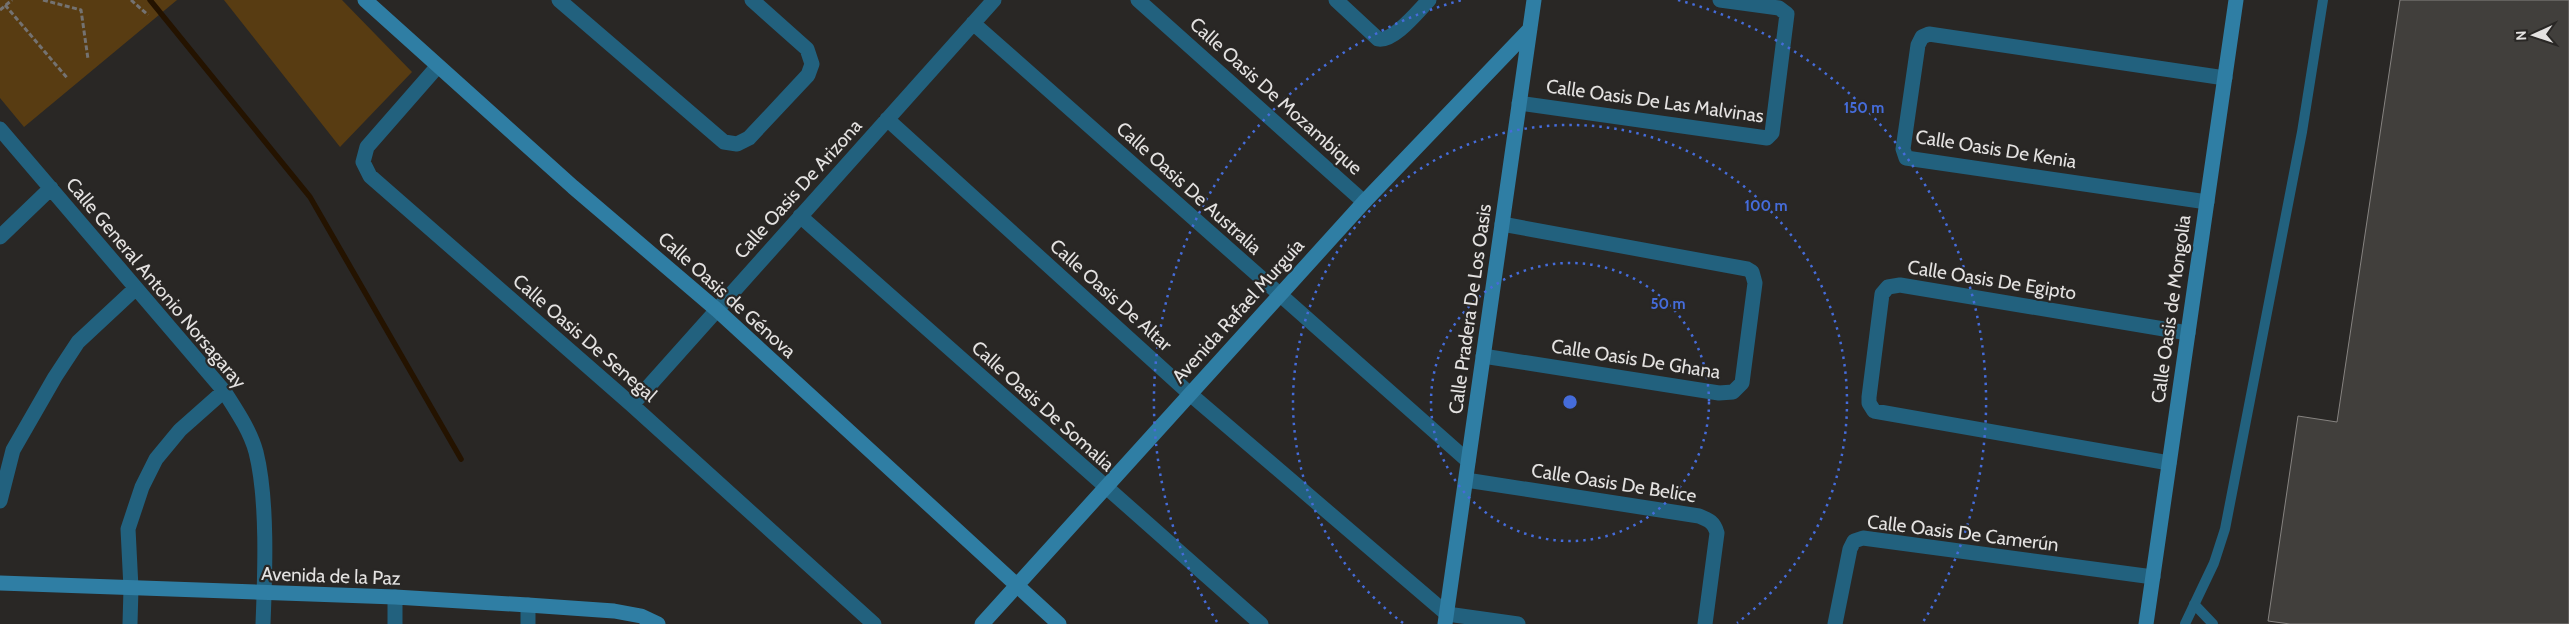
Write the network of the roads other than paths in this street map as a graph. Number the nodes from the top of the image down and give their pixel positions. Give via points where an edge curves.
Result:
1 (365, 0) edge
2 (558, 0) edge
3 (752, 0) edge
4 (994, 0) edge
5 (1138, 0) edge
6 (1336, 0) edge
7 (1429, 0) edge
8 (1534, 0) edge
9 (1720, 0) edge
10 (2236, 0) edge
11 (2323, 0) edge
12 (973, 23) junction
13 (1530, 29) junction
14 (436, 67) junction
15 (2225, 78) junction
16 (1519, 103) junction
17 (887, 120) junction
18 (0, 129) edge
19 (51, 188) junction
20 (1364, 202) junction
21 (2207, 202) junction
22 (800, 216) junction
23 (1502, 224) junction
24 (0, 237) edge
25 (136, 288) junction
26 (1279, 294) junction
27 (717, 310) junction
28 (2188, 333) junction
29 (1483, 356) junction
30 (224, 391) junction
31 (1190, 394) junction
32 (632, 405) junction
33 (1468, 461) junction
34 (2169, 463) junction
35 (1466, 480) junction
36 (1104, 488) junction
37 (0, 501) edge
38 (2153, 577) junction
39 (0, 583) edge
40 (1015, 585) junction
41 (131, 588) junction
42 (264, 594) junction
43 (395, 597) junction
44 (2194, 604) junction
45 (528, 605) junction
46 (1446, 619) edge
47 (637, 620) edge
48 (130, 624) edge
49 (263, 624) edge
50 (395, 624) edge
51 (528, 624) edge
52 (658, 624) edge
53 (874, 624) edge
54 (982, 624) edge
55 (1058, 624) edge
56 (1260, 624) edge
57 (1518, 624) edge
58 (1705, 624) edge
59 (1835, 624) edge
60 (2146, 624) edge
61 (2185, 624) edge
62 (2213, 624) edge

1 - 14 street, Calle Oasis de Génova
2 - 3 street via 724,142 737,144 750,138 808,75 812,64 807,49
4 - 12 street, Calle Oasis De Arizona
5 - 20 street, Calle Oasis De Mozambique
6 - 7 street via 1383,40 1392,37
8 - 13 street, Calle Pradera De Los Oasis
9 - 16 street, Calle Oasis De Las Malvinas via 1780,8 1788,14 1772,133 1768,138
10 - 15 street, Calle Oasis de Mongolia
11 - 44 lane via 2302,132 2225,529 2216,558
12 - 17 street, Calle Oasis De Arizona
12 - 26 street, Calle Oasis De Australia
13 - 16 street, Calle Pradera De Los Oasis
13 - 20 street, Avenida Rafael Murguía
14 - 27 street, Calle Oasis de Génova
14 - 32 street, Calle Oasis De Senegal via 367,147 363,162 370,176
15 - 21 street, Calle Oasis de Mongolia
15 - 21 street, Calle Oasis De Kenia via 1929,34 1922,37 1918,45 1903,150 1906,158
16 - 23 street, Calle Pradera De Los Oasis
17 - 22 street, Calle Oasis De Arizona
17 - 31 street, Calle Oasis De Altar
18 - 19 street, Calle General Antonio Norsagaray
19 - 24 street
19 - 25 street, Calle General Antonio Norsagaray
20 - 26 street, Avenida Rafael Murguía
21 - 28 street, Calle Oasis de Mongolia
22 - 27 street, Calle Oasis De Arizona
22 - 36 street, Calle Oasis De Somalia
23 - 29 street, Calle Pradera De Los Oasis
23 - 29 street, Calle Oasis De Ghana via 1752,272 1755,283 1742,383 1733,392 1719,393
25 - 30 street, Calle General Antonio Norsagaray
25 - 37 street via 78,342 54,377 13,450
26 - 31 street, Avenida Rafael Murguía
26 - 33 street, Calle Oasis De Australia
27 - 32 street, Calle Oasis De Arizona
27 - 40 street, Calle Oasis de Génova
28 - 34 street, Calle Oasis de Mongolia
28 - 34 street, Calle Oasis De Egipto via 1900,284 1888,287 1882,294 1868,403 1874,411
29 - 33 street, Calle Pradera De Los Oasis
30 - 41 street via 180,430 156,459 142,487 128,529
30 - 42 street, Calle General Antonio Norsagaray via 245,425 256,451 262,484
31 - 36 street, Avenida Rafael Murguía
31 - 46 street, Calle Oasis De Altar
32 - 53 street, Calle Oasis De Senegal
33 - 35 street, Calle Pradera De Los Oasis
34 - 38 street, Calle Oasis de Mongolia
35 - 46 street, Calle Pradera De Los Oasis
35 - 58 street, Calle Oasis De Belice via 1709,520 1717,533
36 - 40 street, Avenida Rafael Murguía
36 - 56 street, Calle Oasis De Somalia
38 - 59 street, Calle Oasis De Camerún via 1858,539 1850,548
38 - 60 street, Calle Oasis de Mongolia
39 - 41 street, Avenida de la Paz
40 - 54 street, Avenida Rafael Murguía
40 - 55 street, Calle Oasis de Génova
41 - 42 street, Avenida de la Paz
41 - 48 street
42 - 43 street, Avenida de la Paz
42 - 49 street, Calle General Antonio Norsagaray
43 - 45 street, Avenida de la Paz
43 - 50 street
44 - 61 lane
44 - 62 lane
45 - 47 street, Avenida de la Paz via 614,611
45 - 51 street
46 - 57 street
47 - 52 street, Avenida de la Paz

